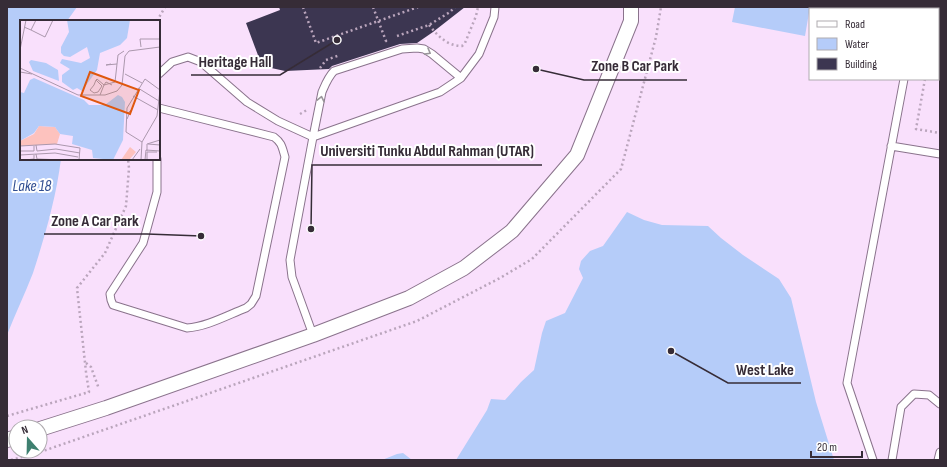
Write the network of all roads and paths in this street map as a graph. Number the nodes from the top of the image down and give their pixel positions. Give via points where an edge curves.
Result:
1 (165, 7) edge
2 (303, 7) edge
3 (373, 7) edge
4 (418, 7) edge
5 (455, 7) edge
6 (478, 7) edge
7 (495, 7) edge
8 (631, 7) edge
9 (158, 20) edge
10 (378, 22) junction
11 (429, 25) junction
12 (386, 41) dead end
13 (160, 73) edge
14 (461, 78) junction
15 (904, 80) edge
16 (925, 80) edge
17 (160, 108) edge
18 (940, 133) edge
19 (313, 137) junction
20 (891, 146) junction
21 (940, 154) edge
22 (128, 160) edge
23 (156, 160) edge
24 (313, 335) junction
25 (86, 363) junction
26 (98, 389) dead end
27 (940, 404) edge
28 (7, 416) edge
29 (48, 426) edge
30 (940, 452) edge
31 (872, 460) edge
32 (892, 460) edge
33 (938, 460) edge

1 - 9 path
2 - 10 path via 316,43
3 - 10 path
4 - 10 path
5 - 11 path
6 - 11 path via 462,46 439,38
7 - 14 lane via 480,54
8 - 24 street via 631,21 577,155 512,231 464,268 409,298
11 - 12 path
13 - 19 lane via 172,62 188,57 201,62 247,102 278,121
14 - 19 lane via 440,92
19 -> 14 lane via 322,92 334,71 402,49 417,48 432,54
15 - 20 lane
16 - 18 path via 916,129
17 - 23 lane via 274,137 280,141 285,157 256,296 246,308 204,325 187,328 114,305 110,294 144,239 157,192
19 - 24 lane via 290,260 292,277
20 - 21 lane
20 - 31 lane via 847,383
22 - 25 path via 126,206 106,253 77,288
24 - 29 street
25 - 26 path via 91,367
25 - 28 path via 90,392
27 - 32 lane via 929,394 914,394 901,407
30 - 33 lane

